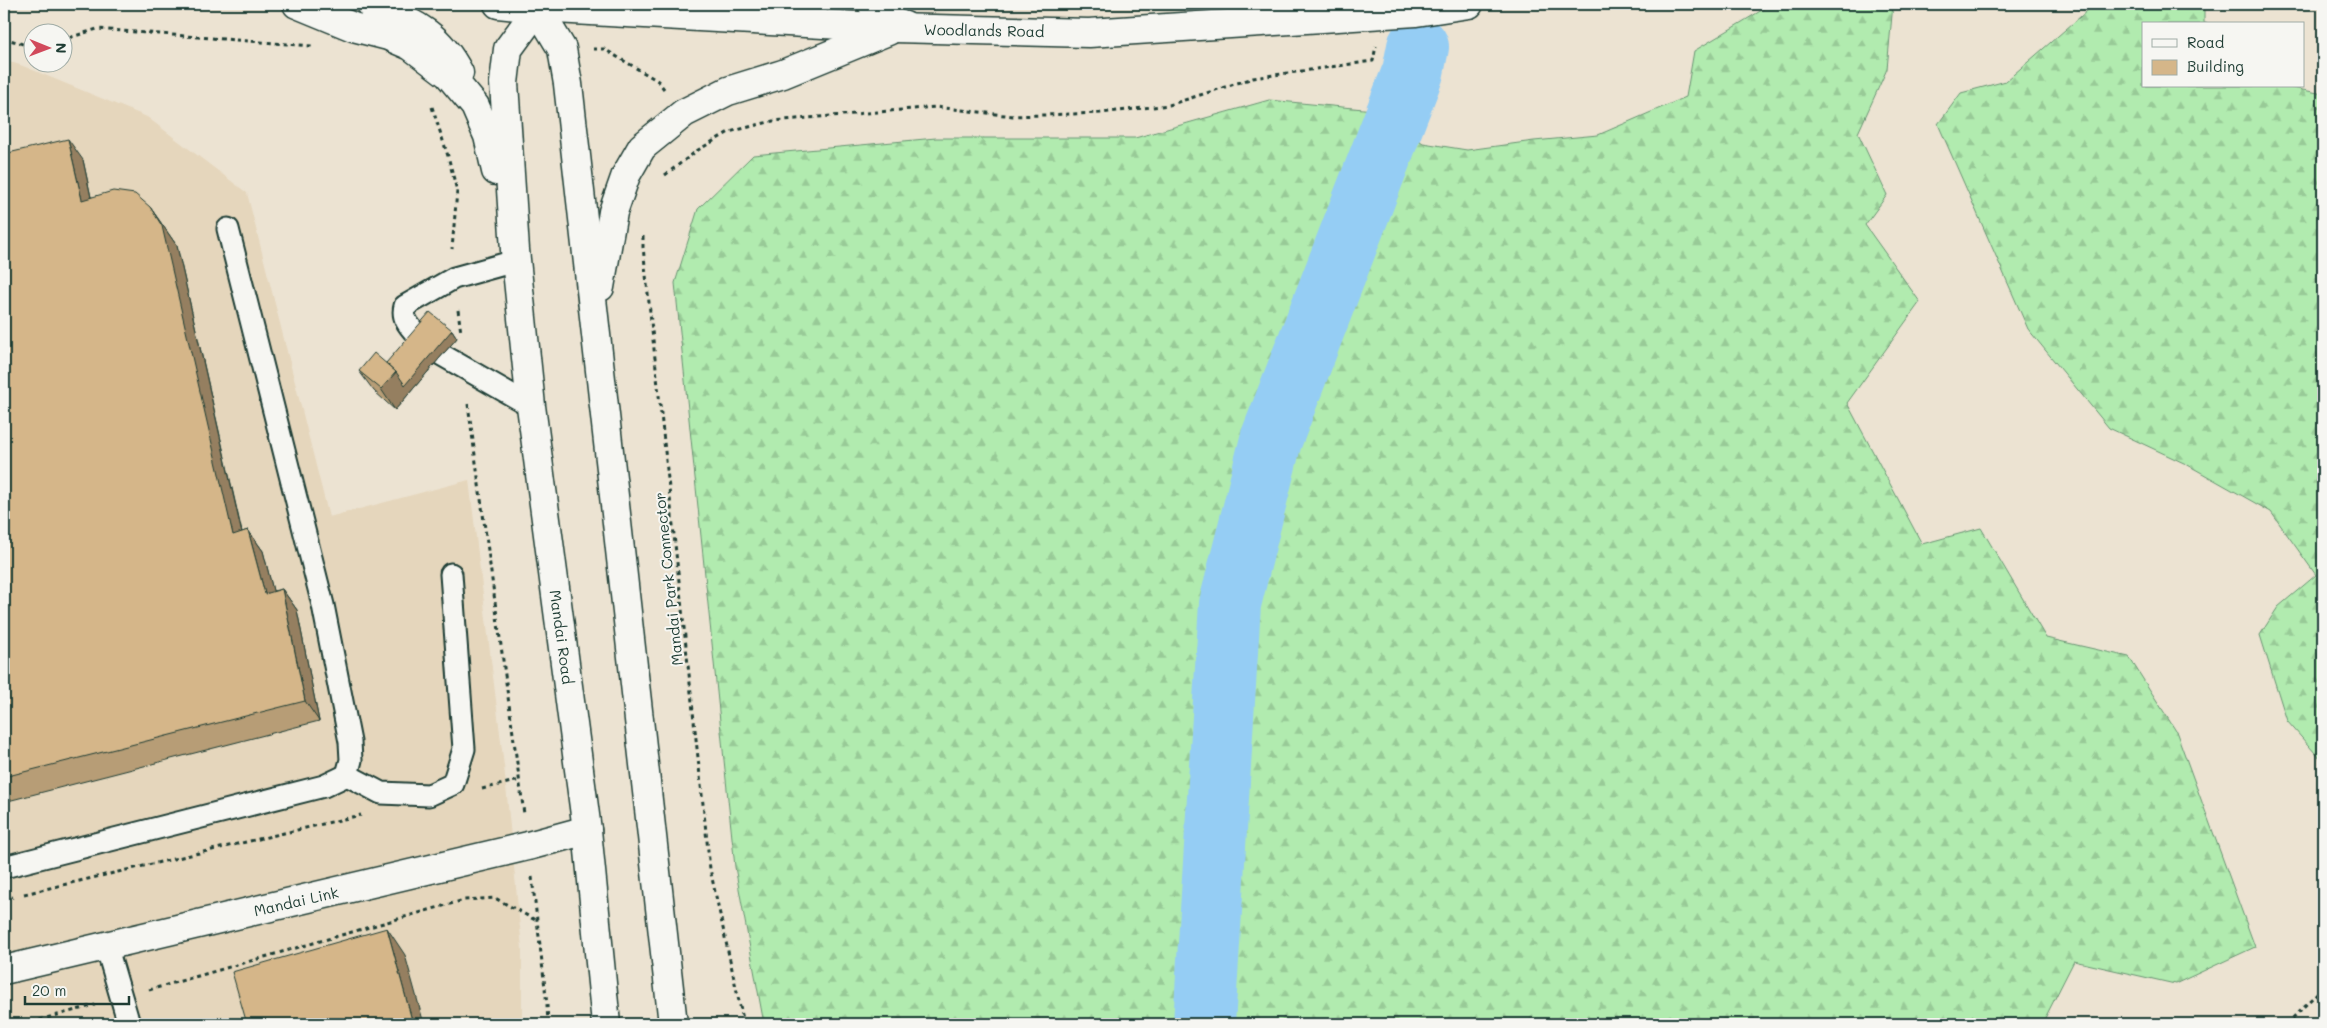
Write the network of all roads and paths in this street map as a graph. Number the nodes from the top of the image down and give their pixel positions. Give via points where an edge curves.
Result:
1 (297, 4) edge
2 (370, 4) edge
3 (498, 4) edge
4 (872, 4) edge
5 (538, 5) edge
6 (1463, 5) edge
7 (1375, 27) junction
8 (904, 28) junction
9 (72, 37) edge
10 (4, 38) edge
11 (22, 44) edge
12 (314, 47) dead end
13 (430, 101) dead end
14 (474, 106) junction
15 (663, 179) dead end
16 (644, 228) dead end
17 (228, 229) dead end
18 (515, 256) junction
19 (454, 278) junction
20 (594, 320) junction
21 (419, 337) edge
22 (442, 356) dead end
23 (464, 368) junction
24 (531, 406) junction
25 (452, 574) dead end
26 (347, 775) junction
27 (520, 780) junction
28 (473, 791) dead end
29 (368, 813) dead end
30 (587, 830) junction
31 (528, 846) junction
32 (4, 867) edge
33 (4, 899) edge
34 (537, 922) junction
35 (106, 945) junction
36 (4, 970) edge
37 (2323, 987) edge
38 (121, 998) junction
39 (24, 1024) edge
40 (129, 1024) edge
41 (548, 1024) edge
42 (606, 1024) edge
43 (673, 1024) edge
44 (744, 1024) edge
45 (2287, 1024) edge

1 - 14 main road via 353,28 388,36 411,46 448,74
2 - 14 main road via 424,29 441,44
3 - 5 main road, Woodlands Road
4 - 8 main road via 884,19
5 - 8 main road, Woodlands Road
5 - 18 main road via 508,49 504,83
5 - 20 main road via 562,49
6 - 7 main road, Woodlands Road
7 - 8 main road, Woodlands Road via 1089,33
7 - 15 path via 1373,62 1253,78 1169,105 1101,113 1013,116 936,107 773,121 729,132 667,172
8 - 20 main road via 784,74 728,91 684,113 642,147 626,175 613,212
9 - 12 path via 97,29
10 - 11 path
13 - 19 path via 457,191 451,254
14 - 18 main road via 488,136
16 - 44 path, Mandai Park Connector via 643,247 710,869
17 - 26 lane via 324,605 350,742 351,760
18 - 19 lane
18 - 24 main road, Mandai Road
19 - 21 lane via 405,306 405,318
19 - 23 path
20 - 43 main road
22 - 23 lane
23 - 24 lane
23 - 27 path
24 - 30 main road, Mandai Road
25 - 26 lane via 464,749 453,784 429,795 381,793
26 - 32 lane via 324,786
27 - 28 path
27 - 31 path
29 - 33 path
30 - 31 main road, Mandai Link
30 - 42 main road, Mandai Road
31 - 34 path
31 - 35 main road, Mandai Link
34 - 38 path via 495,898 464,900
34 - 41 path
35 - 36 main road, Mandai Link
35 - 38 lane
37 - 45 path
38 - 39 path
38 - 40 lane

